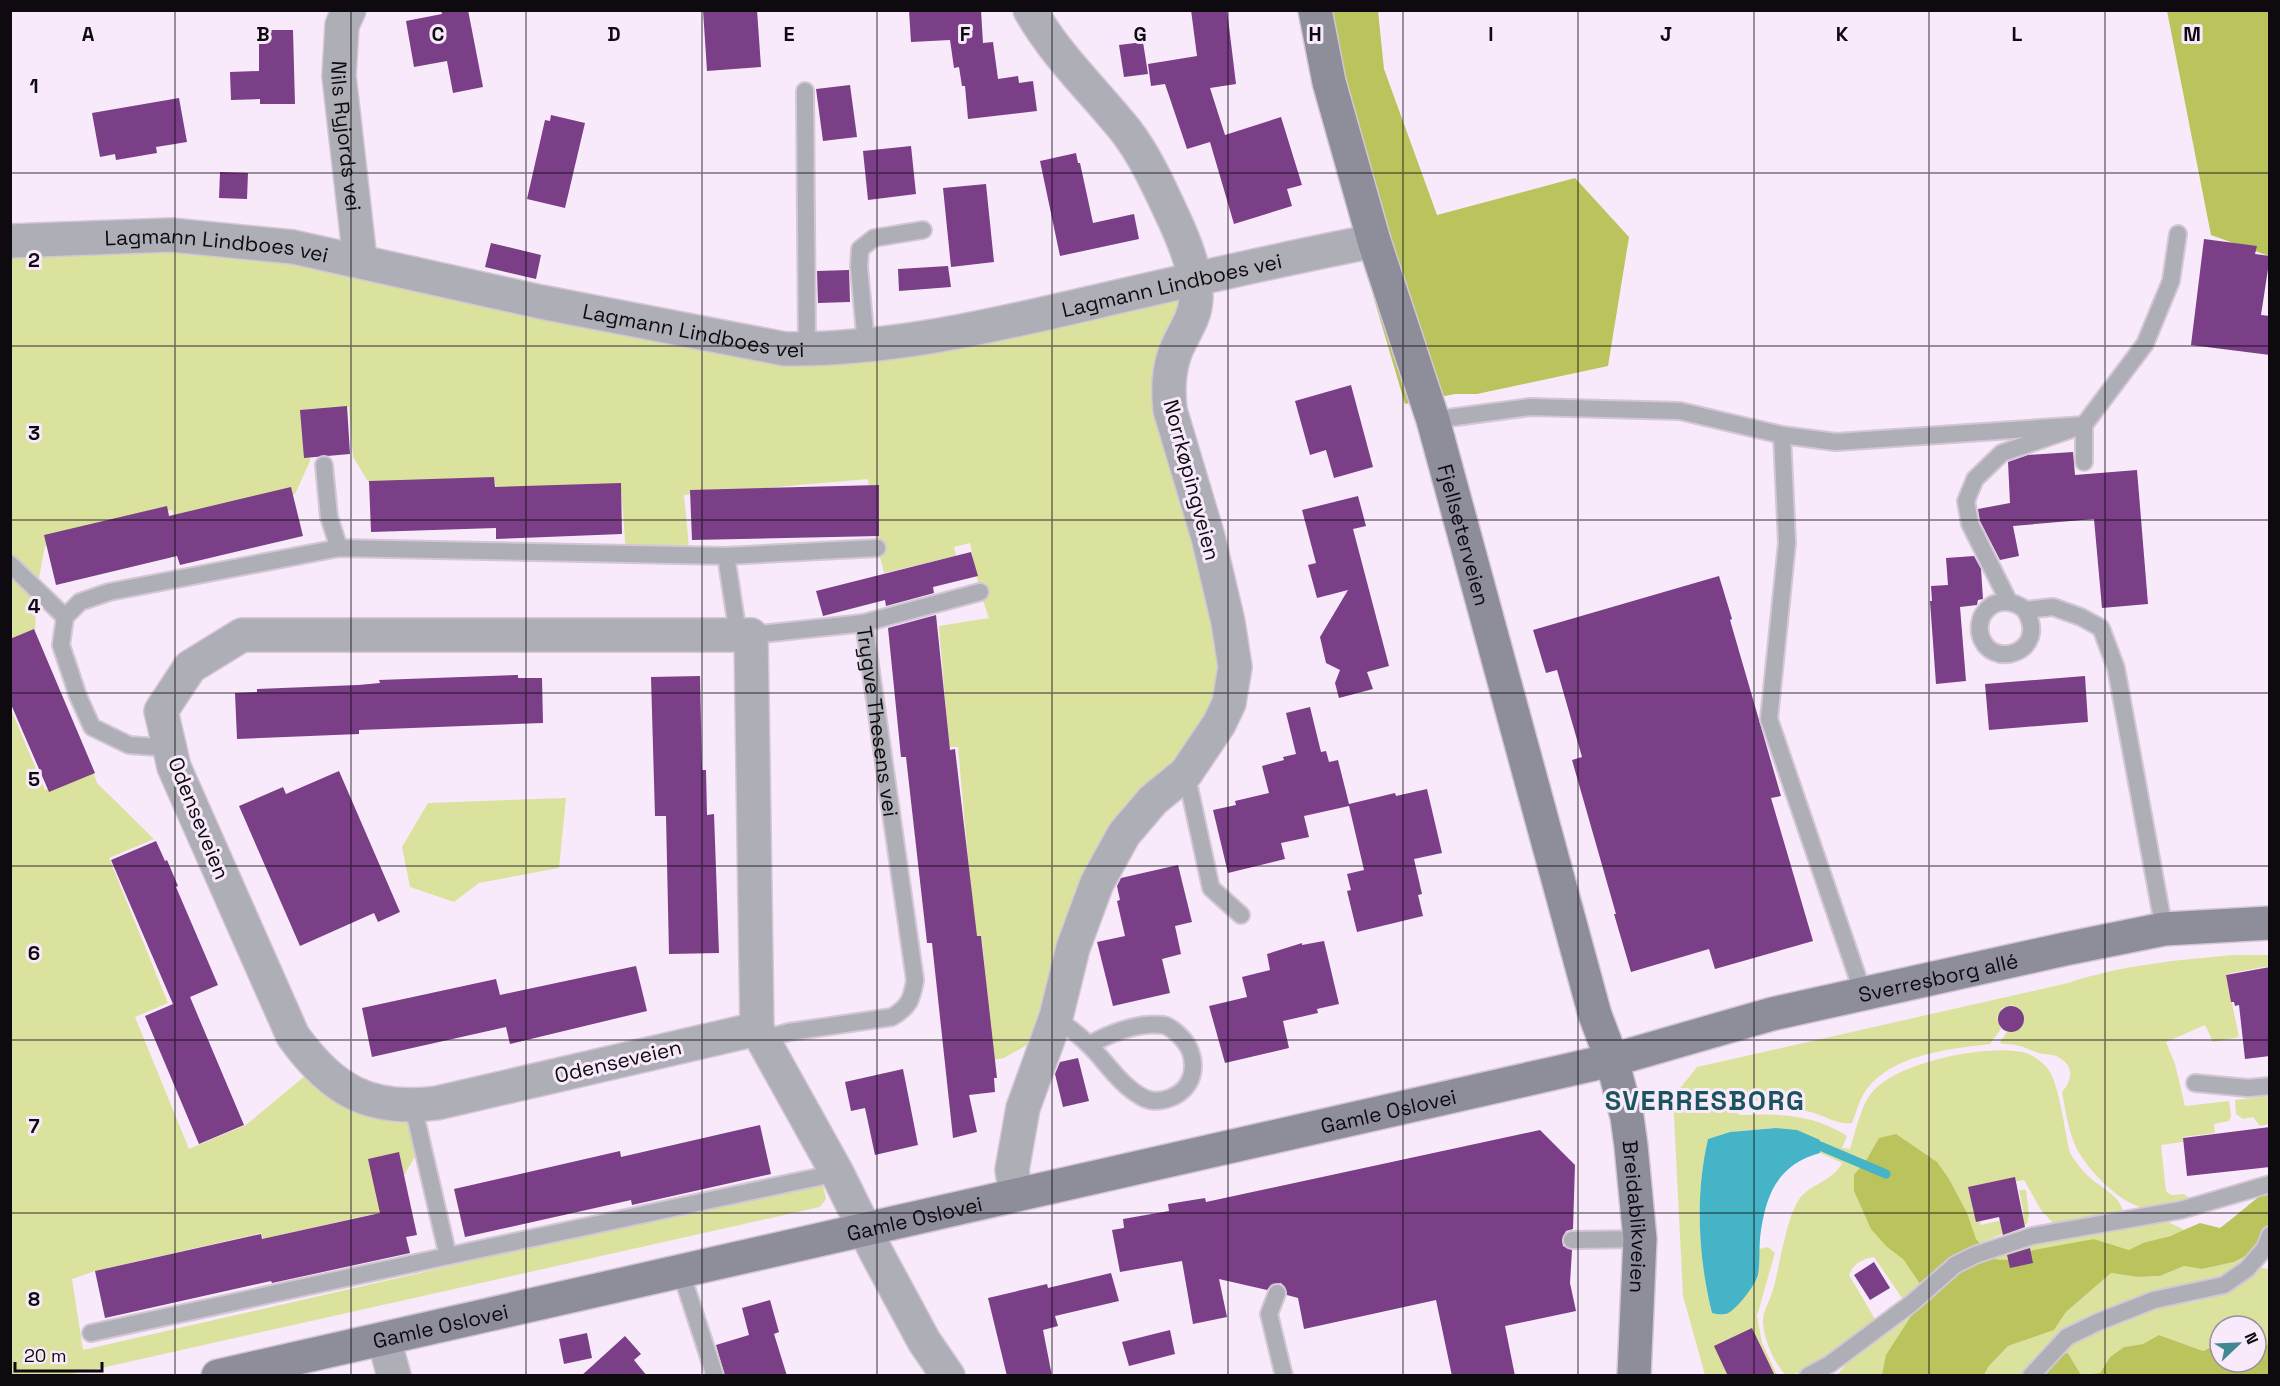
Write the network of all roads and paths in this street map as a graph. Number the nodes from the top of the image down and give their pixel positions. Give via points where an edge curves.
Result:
1 (349, 10) edge
2 (1030, 10) edge
3 (1315, 10) edge
4 (804, 91) dead end
5 (923, 230) dead end
6 (2178, 234) dead end
7 (10, 241) edge
8 (1374, 241) junction
9 (360, 260) junction
10 (1194, 279) junction
11 (866, 344) junction
12 (807, 349) junction
13 (1433, 420) junction
14 (2084, 425) junction
15 (1782, 435) junction
16 (2085, 462) dead end
17 (324, 465) dead end
18 (339, 548) junction
19 (877, 548) dead end
20 (726, 556) junction
21 (10, 564) edge
22 (980, 592) dead end
23 (2009, 602) junction
24 (2025, 610) junction
25 (65, 617) junction
26 (864, 623) junction
27 (744, 635) junction
28 (170, 748) junction
29 (1186, 773) junction
30 (1241, 915) dead end
31 (2270, 923) edge
32 (2164, 929) junction
33 (1863, 993) junction
34 (1056, 1017) junction
35 (760, 1034) junction
36 (1089, 1045) junction
37 (1612, 1060) junction
38 (2194, 1083) dead end
39 (2270, 1086) edge
40 (413, 1106) junction
41 (837, 1173) junction
42 (2269, 1185) edge
43 (1016, 1194) junction
44 (867, 1230) junction
45 (1640, 1239) junction
46 (1572, 1240) dead end
47 (2268, 1246) edge
48 (448, 1256) junction
49 (681, 1272) junction
50 (1277, 1293) dead end
51 (91, 1333) dead end
52 (384, 1339) junction
53 (1828, 1370) edge
54 (218, 1376) edge
55 (394, 1376) edge
56 (716, 1376) edge
57 (948, 1376) edge
58 (1284, 1376) edge
59 (1634, 1376) edge
60 (1808, 1376) edge
61 (2031, 1376) edge

1 - 9 street, Nils Ryjords vei via 342,25 339,76
2 - 10 street, Norrkøpingveien via 1044,36 1126,132 1156,179 1183,239
3 - 8 street, Fjellseterveien via 1329,82
4 - 12 lane
5 - 11 lane via 874,238 860,249
6 - 14 lane via 2171,281 2145,344
7 - 9 street, Lagmann Lindboes vei via 171,236 292,247
8 - 10 street, Lagmann Lindboes vei
8 - 13 street, Fjellseterveien
9 - 12 street, Lagmann Lindboes vei via 541,302 785,349
10 - 11 street, Lagmann Lindboes vei via 1009,322
10 - 29 street, Norrkøpingveien via 1196,299 1190,324 1174,356 1168,388 1170,410 1208,537 1235,667 1229,703
11 - 12 street, Lagmann Lindboes vei
13 - 15 lane via 1530,406 1680,411
13 - 37 street, Fjellseterveien via 1595,1015
14 - 15 lane via 1836,442
14 - 16 lane
14 - 23 lane via 2002,453 1975,479 1966,501 1970,524
15 - 33 lane via 1787,543 1769,719
17 - 18 lane via 329,517
18 - 20 lane
18 - 25 lane via 109,592 81,602
19 - 20 lane
20 - 27 lane
21 - 25 lane
22 - 26 lane
23 - 24 lane
23 - 24 lane via 1991,605 1983,613 1981,640 1990,650 2007,655 2022,650 2032,633 2031,619
24 - 32 lane via 2054,607 2101,628 2116,668
25 - 28 lane via 61,645 92,727 129,745
26 - 27 lane, Trygve Thesens vei
26 - 35 lane, Trygve Thesens vei via 915,980 912,999 892,1017
27 - 28 street, Odenseveien via 242,635 190,667 161,711
27 - 35 street
28 - 40 street, Odenseveien via 174,767 293,1036 320,1069 353,1094 392,1106
29 - 30 lane via 1211,888
29 - 34 street, Norrkøpingveien via 1153,800 1124,834 1097,883 1073,948
31 - 32 street, Sverresborg allé
32 - 33 street, Sverresborg allé
33 - 37 street, Sverresborg allé via 1772,1014
34 - 36 lane
34 - 43 street, Norrkøpingveien via 1023,1108 1012,1170
35 - 40 street, Odenseveien
35 - 41 street
36 - 36 lane via 1115,1074 1145,1098 1162,1101 1178,1095 1193,1072 1188,1046 1166,1025 1124,1030
37 - 43 street, Gamle Oslovei
37 - 45 street, Breidablikveien via 1627,1117
38 - 39 lane
40 - 48 lane
41 - 44 street
41 - 48 lane
42 - 53 lane via 2181,1210 2032,1236 1975,1255 1955,1265
43 - 44 street, Gamle Oslovei
44 - 49 street, Gamle Oslovei
44 - 57 street via 924,1341
45 - 46 lane
45 - 59 street, Breidablikveien
47 - 61 lane via 2247,1269 2224,1285 2154,1300 2067,1337
48 - 51 lane
49 - 52 street, Gamle Oslovei
49 - 56 lane
50 - 58 lane via 1269,1314
52 - 54 street, Gamle Oslovei
52 - 55 street
53 - 60 lane

